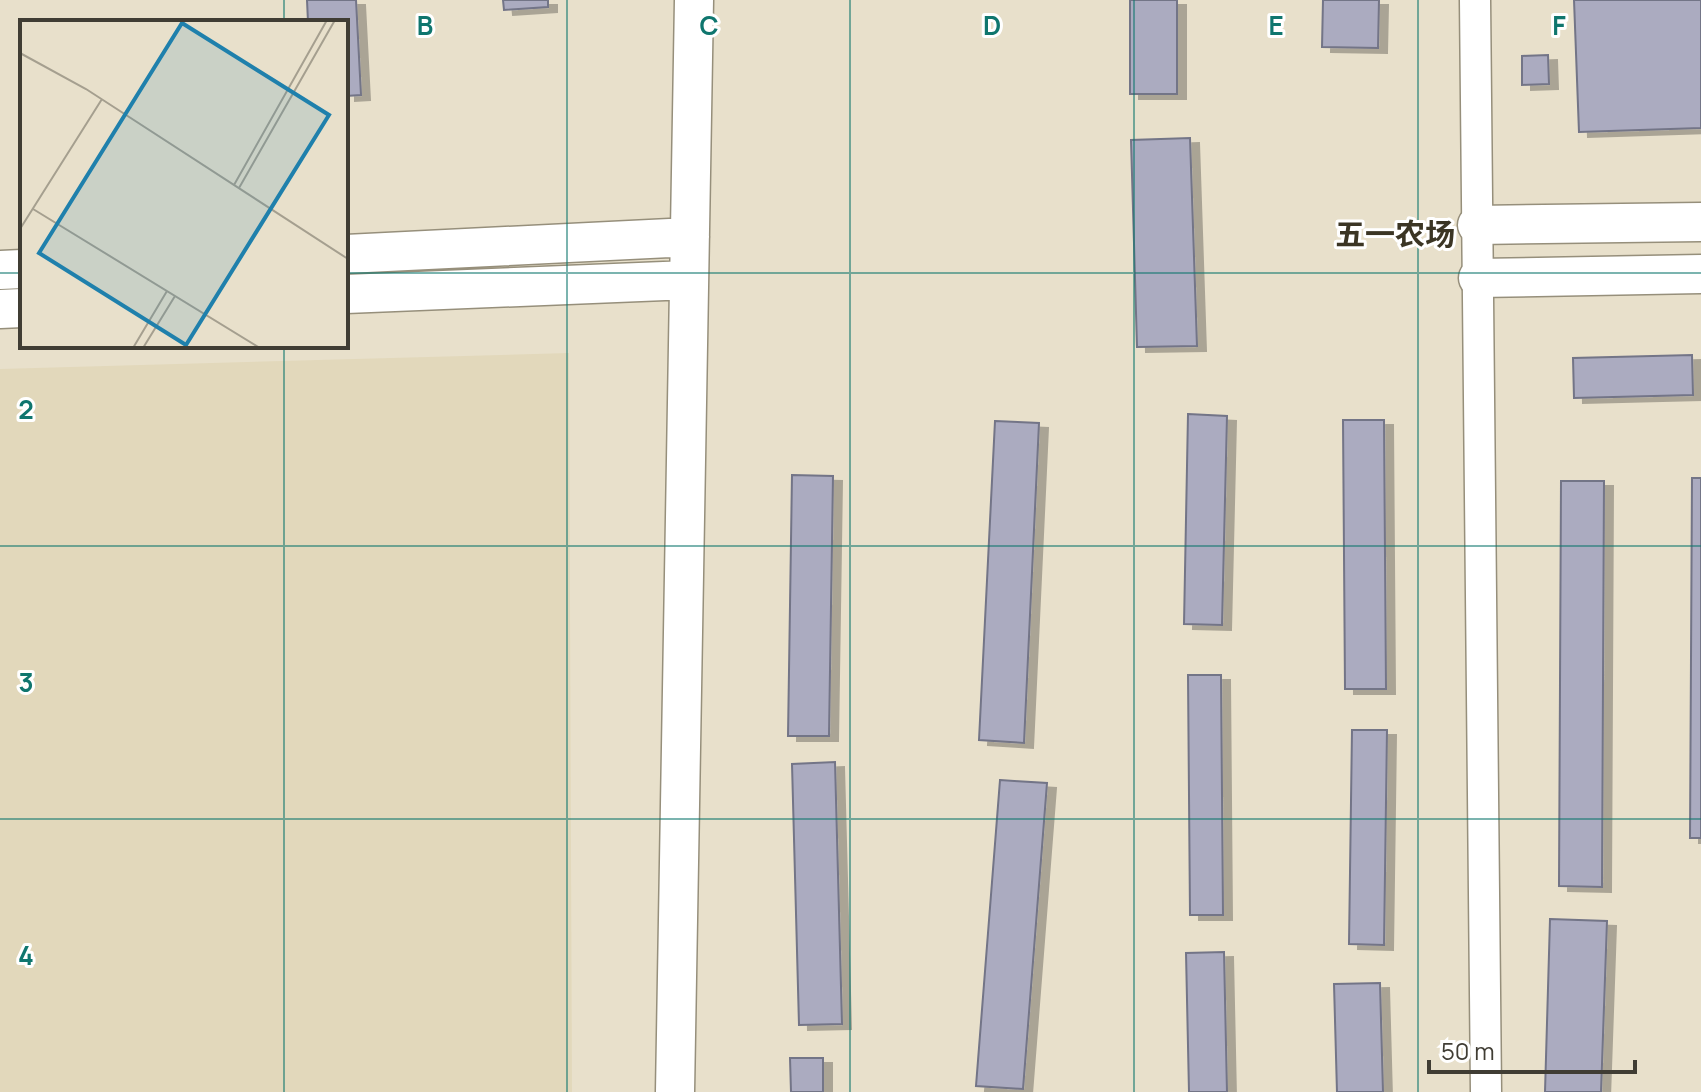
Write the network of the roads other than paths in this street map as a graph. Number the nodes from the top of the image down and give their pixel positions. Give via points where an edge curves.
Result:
1 (694, 0) edge
2 (1475, 0) edge
3 (1701, 222) edge
4 (1477, 225) junction
5 (690, 237) junction
6 (348, 254) edge
7 (20, 269) edge
8 (0, 270) edge
9 (1701, 274) edge
10 (1478, 278) junction
11 (689, 280) junction
12 (348, 294) edge
13 (20, 308) edge
14 (0, 309) edge
15 (675, 1092) edge
16 (1486, 1092) edge

1 - 5 street
2 - 4 street
3 - 4 street
4 - 10 street
5 - 6 street
5 - 11 street
7 - 8 street
9 - 10 street
10 - 16 street
11 - 12 street
11 - 15 street
13 - 14 street

